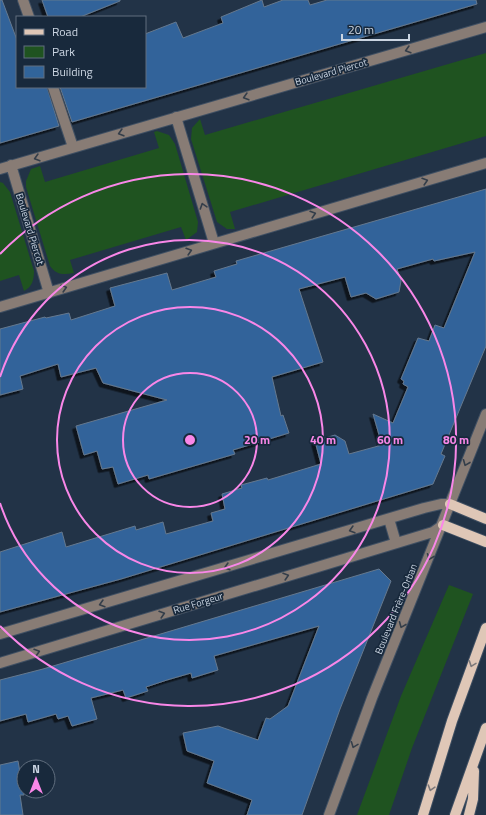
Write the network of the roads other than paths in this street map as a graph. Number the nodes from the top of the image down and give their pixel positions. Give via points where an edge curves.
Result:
1 (23, 0) edge
2 (29, 16) edge
3 (486, 27) edge
4 (53, 88) edge
5 (176, 117) junction
6 (73, 147) junction
7 (486, 163) edge
8 (11, 165) junction
9 (0, 168) edge
10 (214, 244) junction
11 (49, 293) junction
12 (0, 307) edge
13 (486, 414) edge
14 (450, 504) junction
15 (389, 519) junction
16 (486, 519) edge
17 (443, 525) junction
18 (486, 542) edge
19 (396, 543) junction
20 (486, 628) edge
21 (0, 634) edge
22 (0, 663) edge
23 (486, 728) edge
24 (474, 760) junction
25 (423, 814) edge
26 (330, 815) edge
27 (455, 815) edge
28 (469, 815) edge

1 - 2 street
3 -> 5 street, Boulevard Piercot
4 - 6 street
5 -> 6 street, Boulevard Piercot
10 -> 5 street
6 -> 8 street, Boulevard Piercot
10 -> 7 street
8 - 9 street, Boulevard Piercot
8 - 11 street, Boulevard Piercot
11 -> 10 street
11 - 12 street
13 -> 14 street, Boulevard Frère-Orban
14 - 15 street via 440,504
14 - 16 main road
14 - 17 street, Boulevard Frère-Orban
15 - 19 street
15 -> 21 street
17 - 18 main road
17 - 19 street, Rue Forgeur via 432,532
17 -> 26 street, Boulevard Frère-Orban via 372,698
22 -> 19 street, Rue Forgeur
20 -> 25 main road via 452,721
23 - 24 main road
24 - 27 main road
24 - 28 main road

